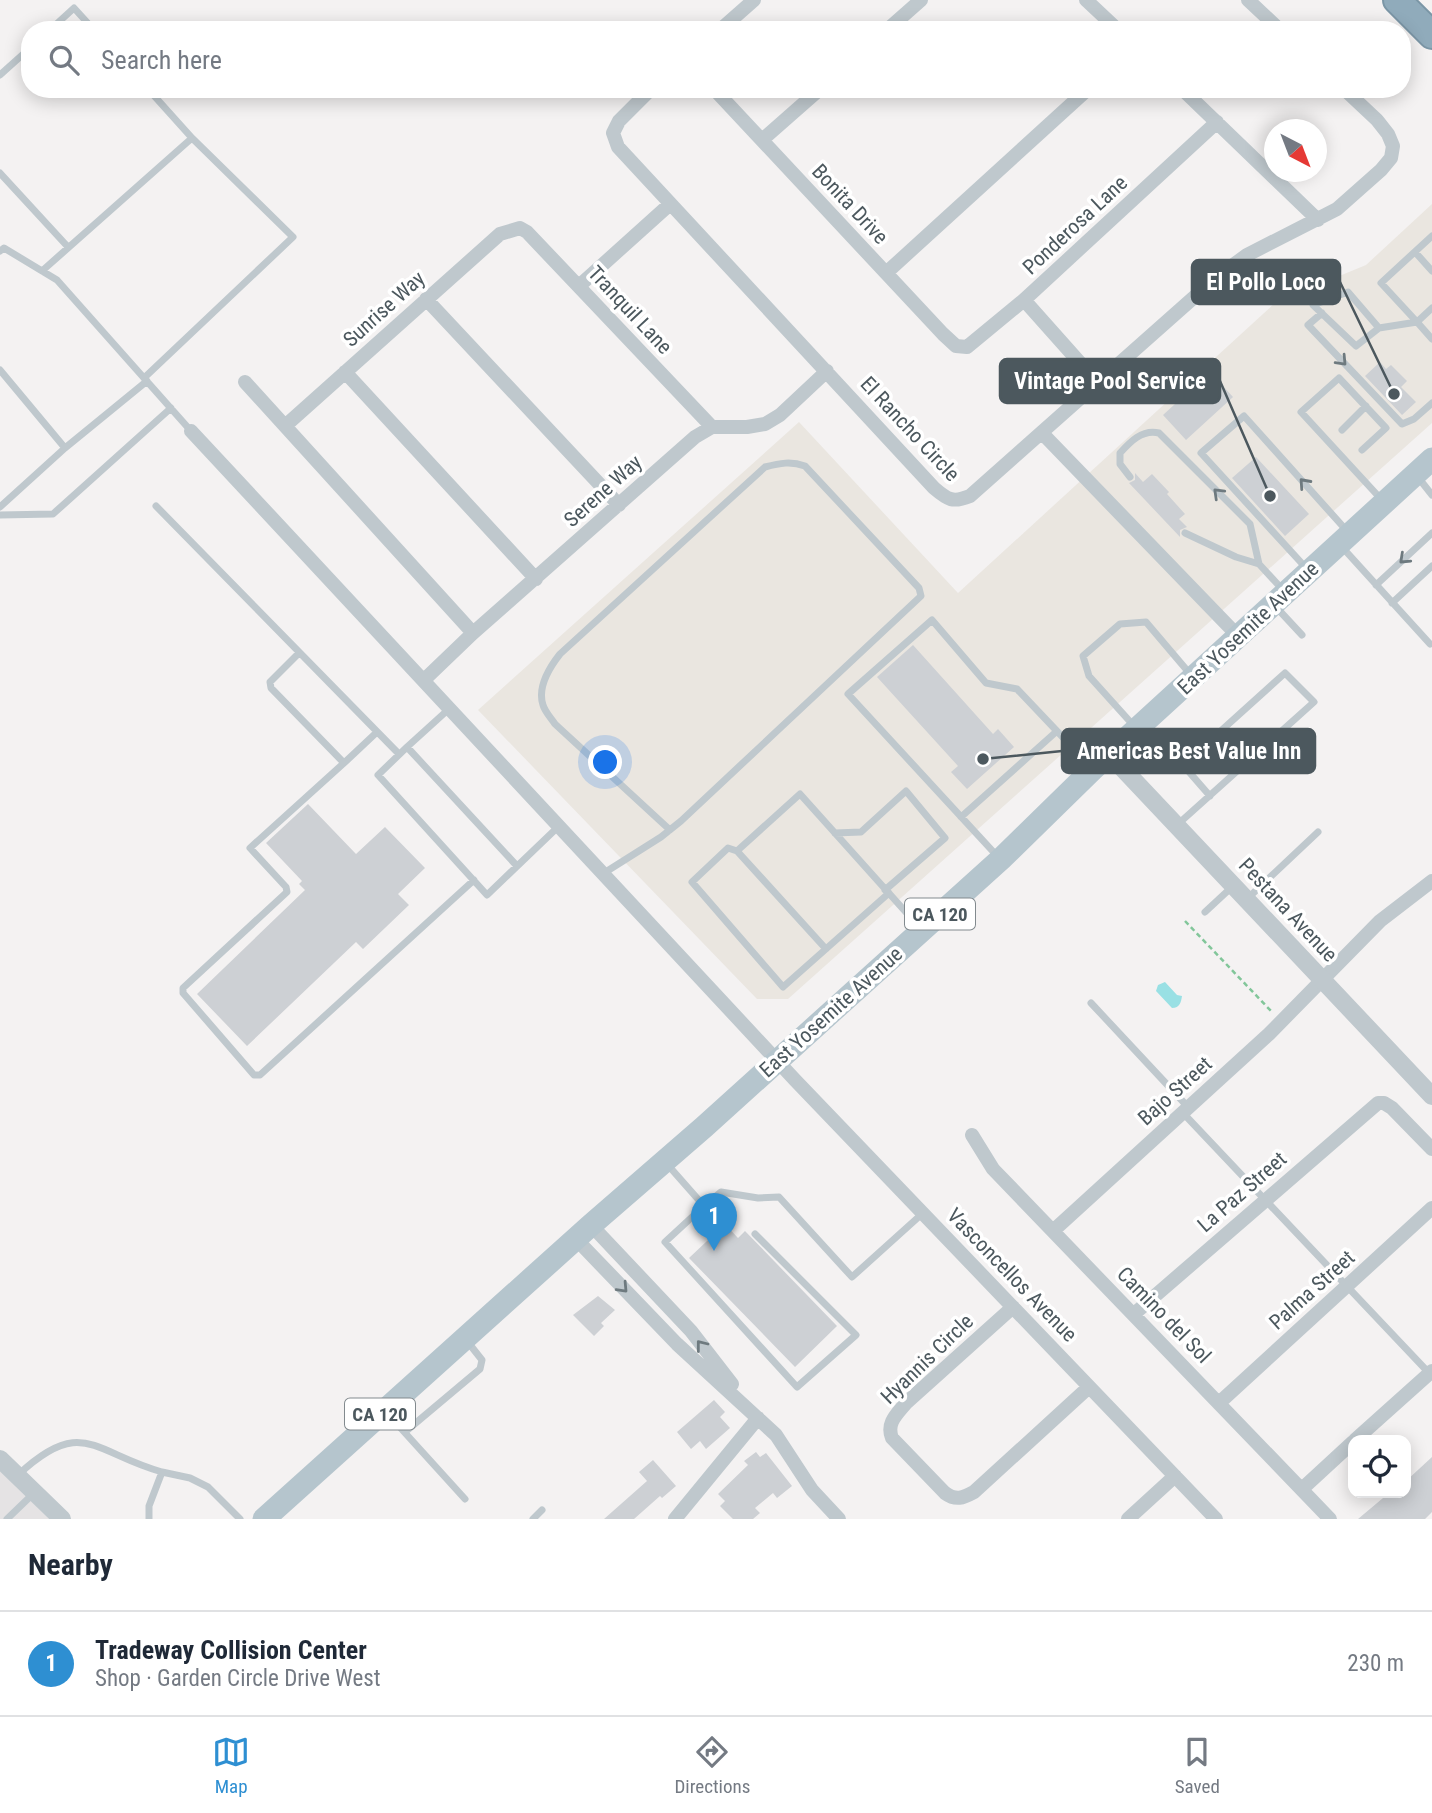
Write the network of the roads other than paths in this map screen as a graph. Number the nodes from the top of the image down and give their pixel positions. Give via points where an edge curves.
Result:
1 (754, 0) edge
2 (920, 0) edge
3 (1086, 0) edge
4 (1248, 0) edge
5 (1398, 0) edge
6 (60, 21) edge
7 (85, 21) edge
8 (730, 21) edge
9 (897, 21) edge
10 (1108, 21) edge
11 (1270, 21) edge
12 (1432, 35) edge
13 (21, 56) edge
14 (0, 75) edge
15 (156, 98) edge
16 (642, 98) edge
17 (722, 98) edge
18 (810, 98) edge
19 (1078, 98) edge
20 (1192, 98) edge
21 (1354, 98) edge
22 (1217, 122) junction
23 (192, 138) junction
24 (762, 140) junction
25 (0, 173) edge
26 (669, 205) junction
27 (1318, 220) junction
28 (514, 228) joint
29 (1432, 236) edge
30 (68, 247) junction
31 (1, 249) edge
32 (1415, 252) junction
33 (41, 271) junction
34 (1432, 271) edge
35 (886, 273) junction
36 (579, 286) junction
37 (426, 299) junction
38 (1024, 300) junction
39 (1432, 308) edge
40 (1322, 313) junction
41 (1417, 322) junction
42 (1380, 328) junction
43 (1432, 339) edge
44 (956, 346) joint
45 (0, 370) edge
46 (827, 371) junction
47 (345, 372) junction
48 (146, 379) junction
49 (245, 382) dead end
50 (1097, 382) junction
51 (1432, 403) edge
52 (1366, 406) junction
53 (171, 408) junction
54 (285, 426) junction
55 (712, 427) junction
56 (1342, 430) dead end
57 (191, 431) joint
58 (1042, 433) junction
59 (65, 448) junction
60 (1362, 450) dead end
61 (1423, 466) edge
62 (1130, 477) dead end
63 (1432, 495) edge
64 (1384, 503) junction
65 (619, 505) junction
66 (156, 506) dead end
67 (0, 507) edge
68 (0, 515) edge
69 (1185, 533) dead end
70 (1432, 533) edge
71 (1344, 539) junction
72 (1259, 564) junction
73 (1432, 566) edge
74 (1309, 571) junction
75 (536, 579) junction
76 (1376, 585) junction
77 (1279, 599) junction
78 (1392, 603) junction
79 (473, 633) junction
80 (1302, 635) dead end
81 (1238, 636) junction
82 (1430, 644) dead end
83 (299, 653) junction
84 (1194, 678) junction
85 (424, 680) junction
86 (450, 708) junction
87 (1137, 729) junction
88 (1057, 731) junction
89 (377, 732) junction
90 (407, 747) junction
91 (399, 754) junction
92 (1101, 762) junction
93 (344, 763) junction
94 (1210, 796) junction
95 (961, 817) junction
96 (559, 825) junction
97 (1177, 825) junction
98 (670, 830) junction
99 (1318, 832) dead end
100 (835, 833) junction
101 (737, 851) junction
102 (1001, 859) junction
103 (517, 866) junction
104 (604, 873) junction
105 (474, 880) junction
106 (1432, 881) edge
107 (887, 892) junction
108 (1241, 892) junction
109 (1205, 912) dead end
110 (922, 930) junction
111 (826, 949) junction
112 (1322, 981) junction
113 (1091, 1003) dead end
114 (777, 1061) junction
115 (1432, 1096) edge
116 (1186, 1110) junction
117 (972, 1135) dead end
118 (1432, 1149) edge
119 (664, 1161) junction
120 (1264, 1201) junction
121 (704, 1206) junction
122 (1432, 1208) edge
123 (923, 1213) junction
124 (1054, 1230) junction
125 (583, 1232) junction
126 (755, 1234) dead end
127 (1348, 1287) junction
128 (1013, 1307) junction
129 (1134, 1314) junction
130 (465, 1338) junction
131 (1431, 1374) edge
132 (1089, 1387) junction
133 (1219, 1403) junction
134 (384, 1410) junction
135 (758, 1418) junction
136 (405, 1432) junction
137 (1361, 1435) edge
138 (1348, 1447) edge
139 (0, 1458) edge
140 (162, 1472) junction
141 (17, 1476) junction
142 (1175, 1476) junction
143 (1302, 1489) junction
144 (34, 1493) junction
145 (465, 1499) dead end
146 (542, 1510) dead end
147 (55, 1517) edge
148 (7, 1519) edge
149 (149, 1519) edge
150 (240, 1519) edge
151 (264, 1519) edge
152 (533, 1519) edge
153 (674, 1519) edge
154 (839, 1519) edge
155 (1128, 1519) edge
156 (1216, 1519) edge
157 (1331, 1519) edge

1 - 8 street
2 - 9 street
3 - 10 street
4 - 11 street
5 - 12 highway
6 - 7 lane via 74,8
13 - 14 lane
15 - 23 lane
16 - 26 street, El Rancho Circle via 619,121 614,139
17 - 24 street, Bonita Drive
18 - 24 street
19 - 35 street
20 - 22 street
21 - 27 street, El Rancho Circle via 1388,134 1391,158 1338,209
22 - 27 street
22 - 38 street, Ponderosa Lane
23 - 30 lane
23 - 48 lane via 293,237
24 - 35 street, Bonita Drive
25 - 30 lane
26 - 36 street
26 - 46 street, El Rancho Circle
27 - 50 street, El Rancho Circle via 1247,255 1218,275
28 - 36 street, Tranquil Lane via 527,232
28 - 37 street, Sunrise Way via 499,234
29 - 32 lane
30 - 33 lane
31 - 33 lane
32 - 34 lane
32 - 41 lane via 1381,283
33 - 48 lane via 57,280
35 - 44 street, Bonita Drive
36 - 55 street, Tranquil Lane
37 - 47 street, Sunrise Way
37 - 65 street
38 - 44 street, Ponderosa Lane via 972,344
38 - 50 street
39 - 41 lane
40 - 42 lane via 1356,346
40 - 42 lane via 1313,305 1348,292
40 -> 51 lane via 1308,325 1402,424
41 - 42 lane
41 - 43 lane
45 - 59 lane
46 - 55 street via 765,424
46 - 58 street, El Rancho Circle via 949,500 970,496
47 - 54 street, Sunrise Way
47 - 75 street
48 - 53 lane
48 - 59 lane
49 - 54 street
50 - 58 street, El Rancho Circle
52 - 56 lane
52 - 60 lane via 1387,428
52 - 64 lane via 1339,377 1301,412
53 - 57 lane
53 - 68 lane via 53,514
54 - 79 street
55 - 65 street, Serene Way
57 - 85 street, Vasconcellos Avenue
58 - 81 street
59 - 67 lane
61 - 63 lane
61 - 64 main road, East Yosemite Avenue / CA 120
72 -> 62 lane via 1250,524 1159,433 1139,435 1120,453 1120,464
64 - 71 main road, East Yosemite Avenue / CA 120
65 - 75 street, Serene Way
66 - 83 lane
69 - 72 lane
70 -> 76 lane
71 - 74 main road, East Yosemite Avenue / CA 120
71 -> 74 lane via 1244,416 1200,453
71 - 76 lane
72 - 77 lane
73 - 78 lane
74 - 77 main road, East Yosemite Avenue / CA 120
75 - 79 street, Serene Way
76 - 78 lane
77 - 80 lane
77 - 81 main road, East Yosemite Avenue / CA 120
78 - 82 lane
79 - 85 street, Serene Way
81 - 84 main road, East Yosemite Avenue / CA 120
83 - 89 lane
83 - 93 lane via 270,682 271,688
84 - 87 main road, East Yosemite Avenue / CA 120
84 - 87 lane via 1146,622 1120,624 1083,656 1089,676
85 - 86 street, Vasconcellos Avenue
86 - 90 lane
86 - 96 street, Vasconcellos Avenue
87 - 92 main road, East Yosemite Avenue / CA 120
88 - 92 lane
88 - 95 lane
88 - 95 lane via 1017,689 986,683 932,620 848,694
89 - 91 lane
89 - 93 lane
90 - 91 lane
90 - 103 lane
91 - 105 lane via 378,775
92 - 97 street, Pestana Avenue
92 - 102 main road, East Yosemite Avenue / CA 120
93 - 105 lane via 250,848 287,892 183,988 254,1075 260,1075
94 - 94 lane via 1314,702 1285,673 1183,765
94 - 97 lane
95 - 102 lane
96 - 103 lane
96 - 104 street, Vasconcellos Avenue
97 - 108 street, Pestana Avenue
98 - 98 lane via 921,596 919,588 805,466 788,462 765,467 560,654 542,686 542,704 555,724
98 - 104 lane
99 - 108 lane
100 - 101 lane via 800,794
100 - 107 lane
100 - 107 lane via 861,832 906,791 945,838
101 - 111 lane
101 - 111 lane via 728,848 692,882 783,987
102 - 110 main road, East Yosemite Avenue / CA 120
103 - 105 lane via 487,895
104 - 114 street, Vasconcellos Avenue
106 - 112 street, Bajo Street via 1380,921
107 - 110 lane
107 - 111 lane
108 - 109 lane
108 - 112 street, Pestana Avenue
110 - 114 main road, East Yosemite Avenue / CA 120
112 - 115 street, Pestana Avenue
112 - 116 street, Bajo Street
113 - 116 lane
114 - 119 main road, East Yosemite Avenue / CA 120
114 - 123 street, Vasconcellos Avenue
116 - 120 lane
116 - 124 street, Bajo Street
117 - 124 street, Camino del Sol via 993,1169
118 - 120 street, La Paz Street via 1392,1108 1378,1103
119 - 121 lane
119 - 125 main road, East Yosemite Avenue / CA 120
120 - 127 lane
120 - 129 street, La Paz Street
121 - 123 lane via 721,1192 779,1197 852,1277
121 - 126 lane via 664,1242 797,1387 856,1335
122 - 127 street, Palma Street
123 - 128 street, Vasconcellos Avenue
124 - 129 street, Camino del Sol
125 - 130 main road, East Yosemite Avenue / CA 120
125 - 135 street via 691,1331
127 - 131 lane
127 - 133 street, Palma Street
128 - 132 street, Vasconcellos Avenue
128 - 132 street, Hyannis Circle via 906,1404 892,1420 892,1438 945,1493 961,1499
129 - 133 street, Camino del Sol
130 - 134 main road, East Yosemite Avenue / CA 120
130 - 136 lane via 482,1360 480,1369
131 - 137 street
132 - 142 street, Vasconcellos Avenue
133 - 143 street, Camino del Sol
134 - 136 lane
134 - 151 main road, CA 120
135 - 153 street
135 - 154 street
136 - 145 lane
138 - 143 street
139 - 141 street
140 - 141 lane via 86,1442 65,1444 40,1455
140 - 149 lane
140 - 150 lane via 208,1487
141 - 144 street
142 - 155 street
142 - 156 street, Vasconcellos Avenue
143 - 157 street, Camino del Sol
144 - 147 street
144 - 148 lane
146 - 152 lane

